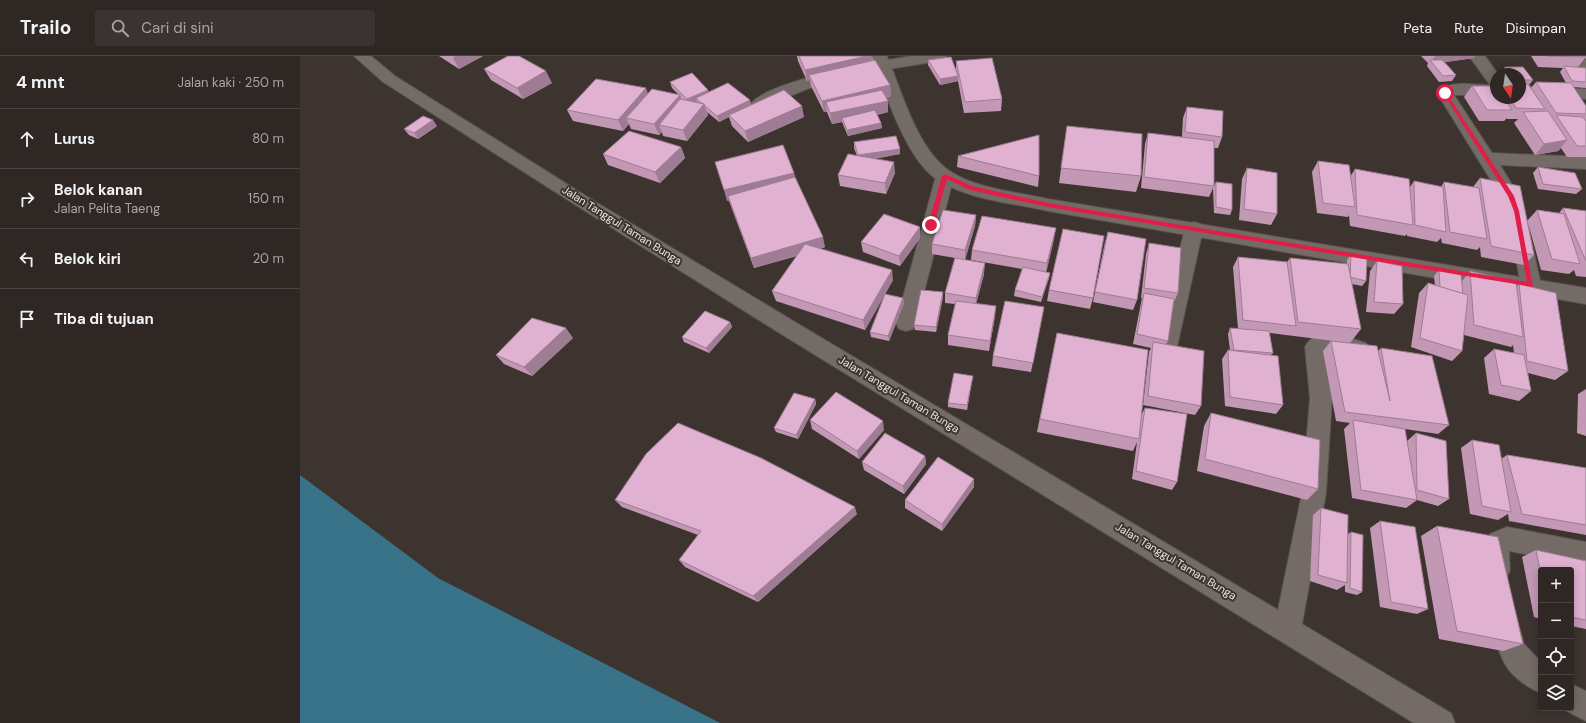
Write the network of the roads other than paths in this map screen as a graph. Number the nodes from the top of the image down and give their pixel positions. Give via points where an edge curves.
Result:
1 (362, 56) edge
2 (939, 56) edge
3 (1477, 56) edge
4 (1572, 56) edge
5 (881, 61) edge
6 (1586, 69) edge
7 (1490, 74) edge
8 (1490, 90) edge
9 (1526, 91) edge
10 (1586, 94) edge
11 (755, 106) edge
12 (1487, 159) junction
13 (1586, 163) edge
14 (945, 176) junction
15 (1194, 229) junction
16 (1531, 285) junction
17 (1586, 296) edge
18 (906, 323) dead end
19 (1166, 347) edge
20 (1377, 353) edge
21 (1586, 554) edge
22 (1288, 629) junction
23 (1538, 677) edge
24 (1574, 700) edge
25 (1586, 707) edge
26 (1441, 723) edge

1 - 22 street, Jalan Tanggul Taman Bunga via 396,83 588,205
2 - 5 street
3 - 7 street
4 - 6 street
5 - 11 street via 791,88
5 - 14 street via 912,137 930,163
8 - 12 street via 1450,90 1445,93
9 - 10 street
12 - 13 street
12 - 16 street via 1514,203
14 - 15 street via 970,188 1006,197
14 - 18 street
15 - 16 street
15 - 19 street
16 - 17 street
20 - 22 street via 1331,343 1321,343 1316,347 1321,398 1314,493
21 - 23 street via 1517,539 1499,542 1496,548 1510,646 1516,659
22 - 26 street, Jalan Tanggul Taman Bunga
24 - 25 street

